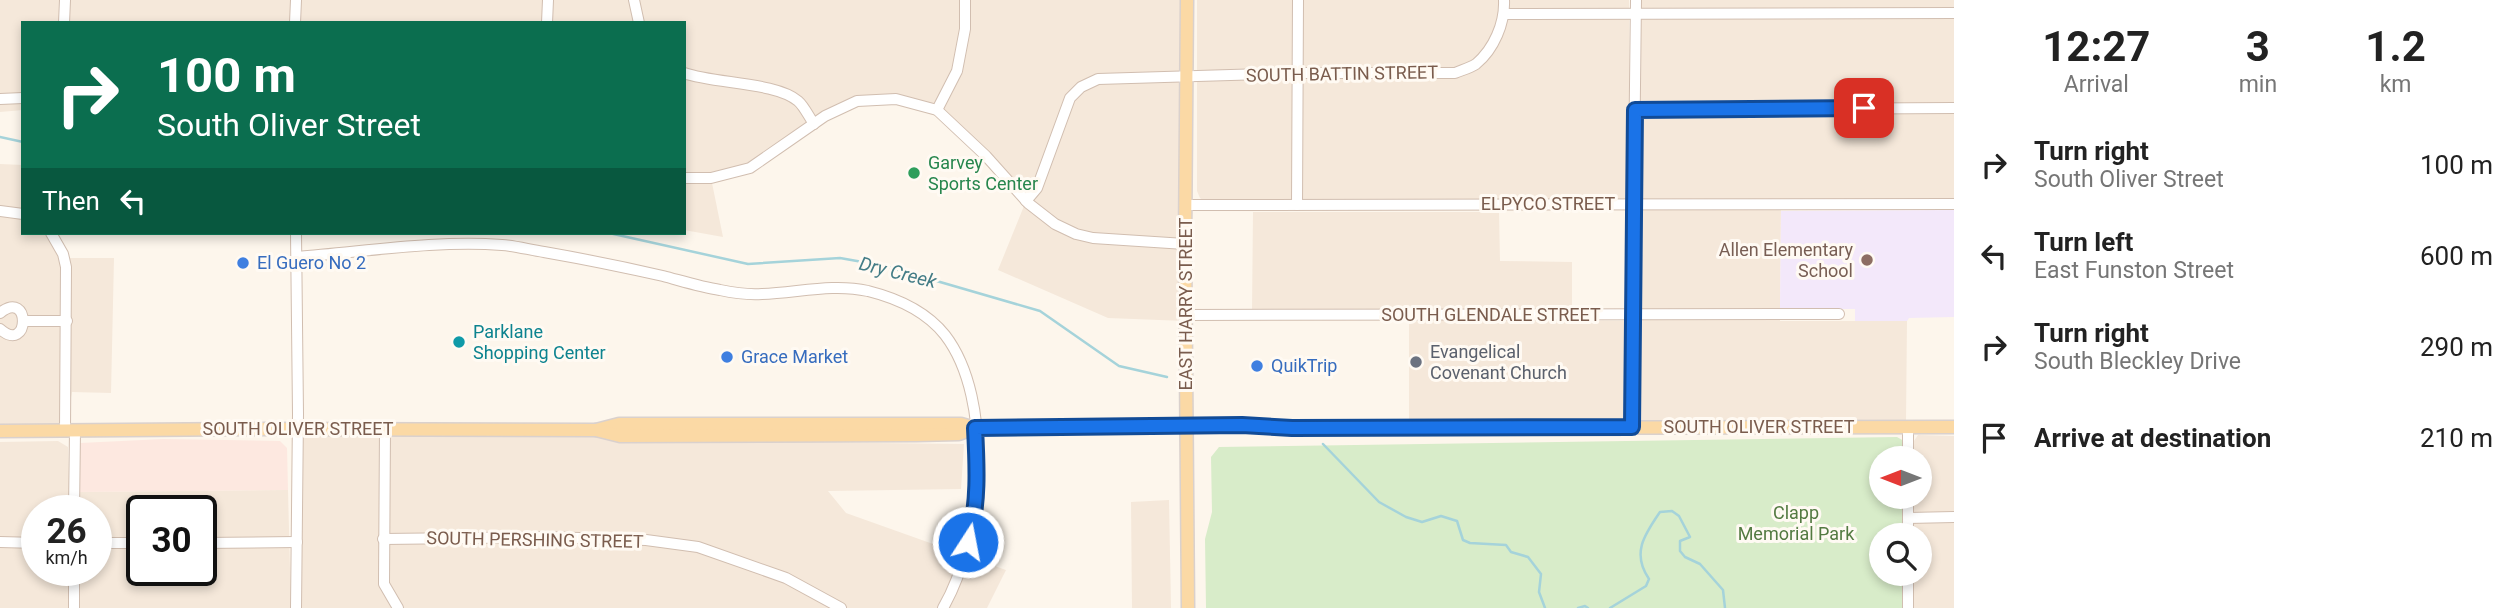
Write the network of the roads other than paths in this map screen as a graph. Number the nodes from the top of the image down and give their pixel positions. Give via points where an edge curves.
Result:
1 (65, 0) edge
2 (296, 0) edge
3 (548, 0) edge
4 (634, 0) edge
5 (965, 0) edge
6 (1186, 0) edge
7 (1298, 0) edge
8 (1504, 0) edge
9 (1636, 0) edge
10 (1954, 13) edge
11 (1504, 14) junction
12 (1636, 14) junction
13 (64, 21) edge
14 (295, 21) edge
15 (547, 21) edge
16 (639, 21) edge
17 (1297, 73) junction
18 (686, 74) edge
19 (1186, 77) junction
20 (21, 98) edge
21 (0, 99) edge
22 (1954, 108) edge
23 (937, 110) junction
24 (1635, 110) junction
25 (814, 124) junction
26 (686, 178) edge
27 (1026, 201) junction
28 (1634, 204) junction
29 (1954, 204) edge
30 (1185, 205) junction
31 (1297, 205) junction
32 (0, 211) edge
33 (21, 214) edge
34 (52, 235) edge
35 (296, 238) edge
36 (1185, 244) junction
37 (296, 257) junction
38 (0, 313) edge
39 (1633, 314) junction
40 (1839, 314) dead end
41 (1185, 315) junction
42 (24, 321) junction
43 (67, 321) junction
44 (0, 330) edge
45 (1187, 426) junction
46 (1632, 427) junction
47 (1908, 427) junction
48 (1954, 427) edge
49 (975, 428) junction
50 (298, 429) junction
51 (385, 429) junction
52 (0, 431) edge
53 (70, 431) junction
54 (1908, 446) edge
55 (73, 495) edge
56 (1908, 509) edge
57 (1954, 517) edge
58 (1908, 518) junction
59 (1908, 523) edge
60 (383, 539) junction
61 (0, 542) edge
62 (297, 542) junction
63 (21, 543) edge
64 (217, 543) edge
65 (74, 586) edge
66 (1908, 586) edge
67 (75, 608) edge
68 (296, 608) edge
69 (398, 608) edge
70 (841, 608) edge
71 (943, 608) edge
72 (1188, 608) edge
73 (1908, 608) edge

1 - 13 street
2 - 14 street
3 - 15 street
4 - 16 street
5 - 23 street via 957,71
6 - 19 main road, EAST HARRY STREET
7 - 17 street
8 - 11 street
9 - 12 street
10 - 12 street
11 - 12 street
11 - 17 street, SOUTH BATTIN STREET via 1490,47 1474,65 1455,73
12 - 24 street
17 - 19 street, SOUTH BATTIN STREET
17 - 31 street
18 - 25 street via 777,90 798,101
19 - 27 street, SOUTH BATTIN STREET via 1098,79 1081,87 1070,98 1037,188
19 - 30 main road, EAST HARRY STREET
20 - 21 street
22 - 24 street
23 - 25 street via 896,99 858,101
23 - 27 street
24 - 28 street
25 - 26 street via 750,168 711,178
27 - 36 street via 1076,234
28 - 29 street, ELPYCO STREET
28 - 31 street, ELPYCO STREET
28 - 39 street
30 - 31 street, ELPYCO STREET
30 - 36 main road, EAST HARRY STREET
32 - 33 street
34 - 43 street via 66,267
35 - 37 street
36 - 41 main road, EAST HARRY STREET
37 - 49 street via 414,246 505,245 737,293 822,288 865,291 913,309 944,334 968,380
37 - 50 street
38 - 42 street via 17,309
39 - 40 street, SOUTH GLENDALE STREET
39 - 41 street, SOUTH GLENDALE STREET
39 - 46 street
41 - 45 main road, EAST HARRY STREET
42 - 43 street
42 - 44 street via 16,334
43 - 53 street
45 - 46 main road, SOUTH OLIVER STREET
45 - 49 main road, SOUTH OLIVER STREET
45 - 72 main road, EAST HARRY STREET
46 - 47 main road, SOUTH OLIVER STREET
47 - 48 main road, SOUTH OLIVER STREET
47 - 54 street
49 - 51 main road, SOUTH OLIVER STREET via 959,434 916,435 620,436 596,430
49 - 71 street via 973,526
50 - 51 main road, SOUTH OLIVER STREET
50 - 53 main road, SOUTH OLIVER STREET
50 - 62 street
51 - 60 street
52 - 53 main road, SOUTH OLIVER STREET
53 - 55 street
56 - 58 street
57 - 58 street
58 - 59 street
60 - 69 street via 384,584
60 - 70 street, SOUTH PERSHING STREET via 554,537 698,547 786,578
61 - 63 street
62 - 64 street
62 - 68 street
65 - 67 street
66 - 73 street

